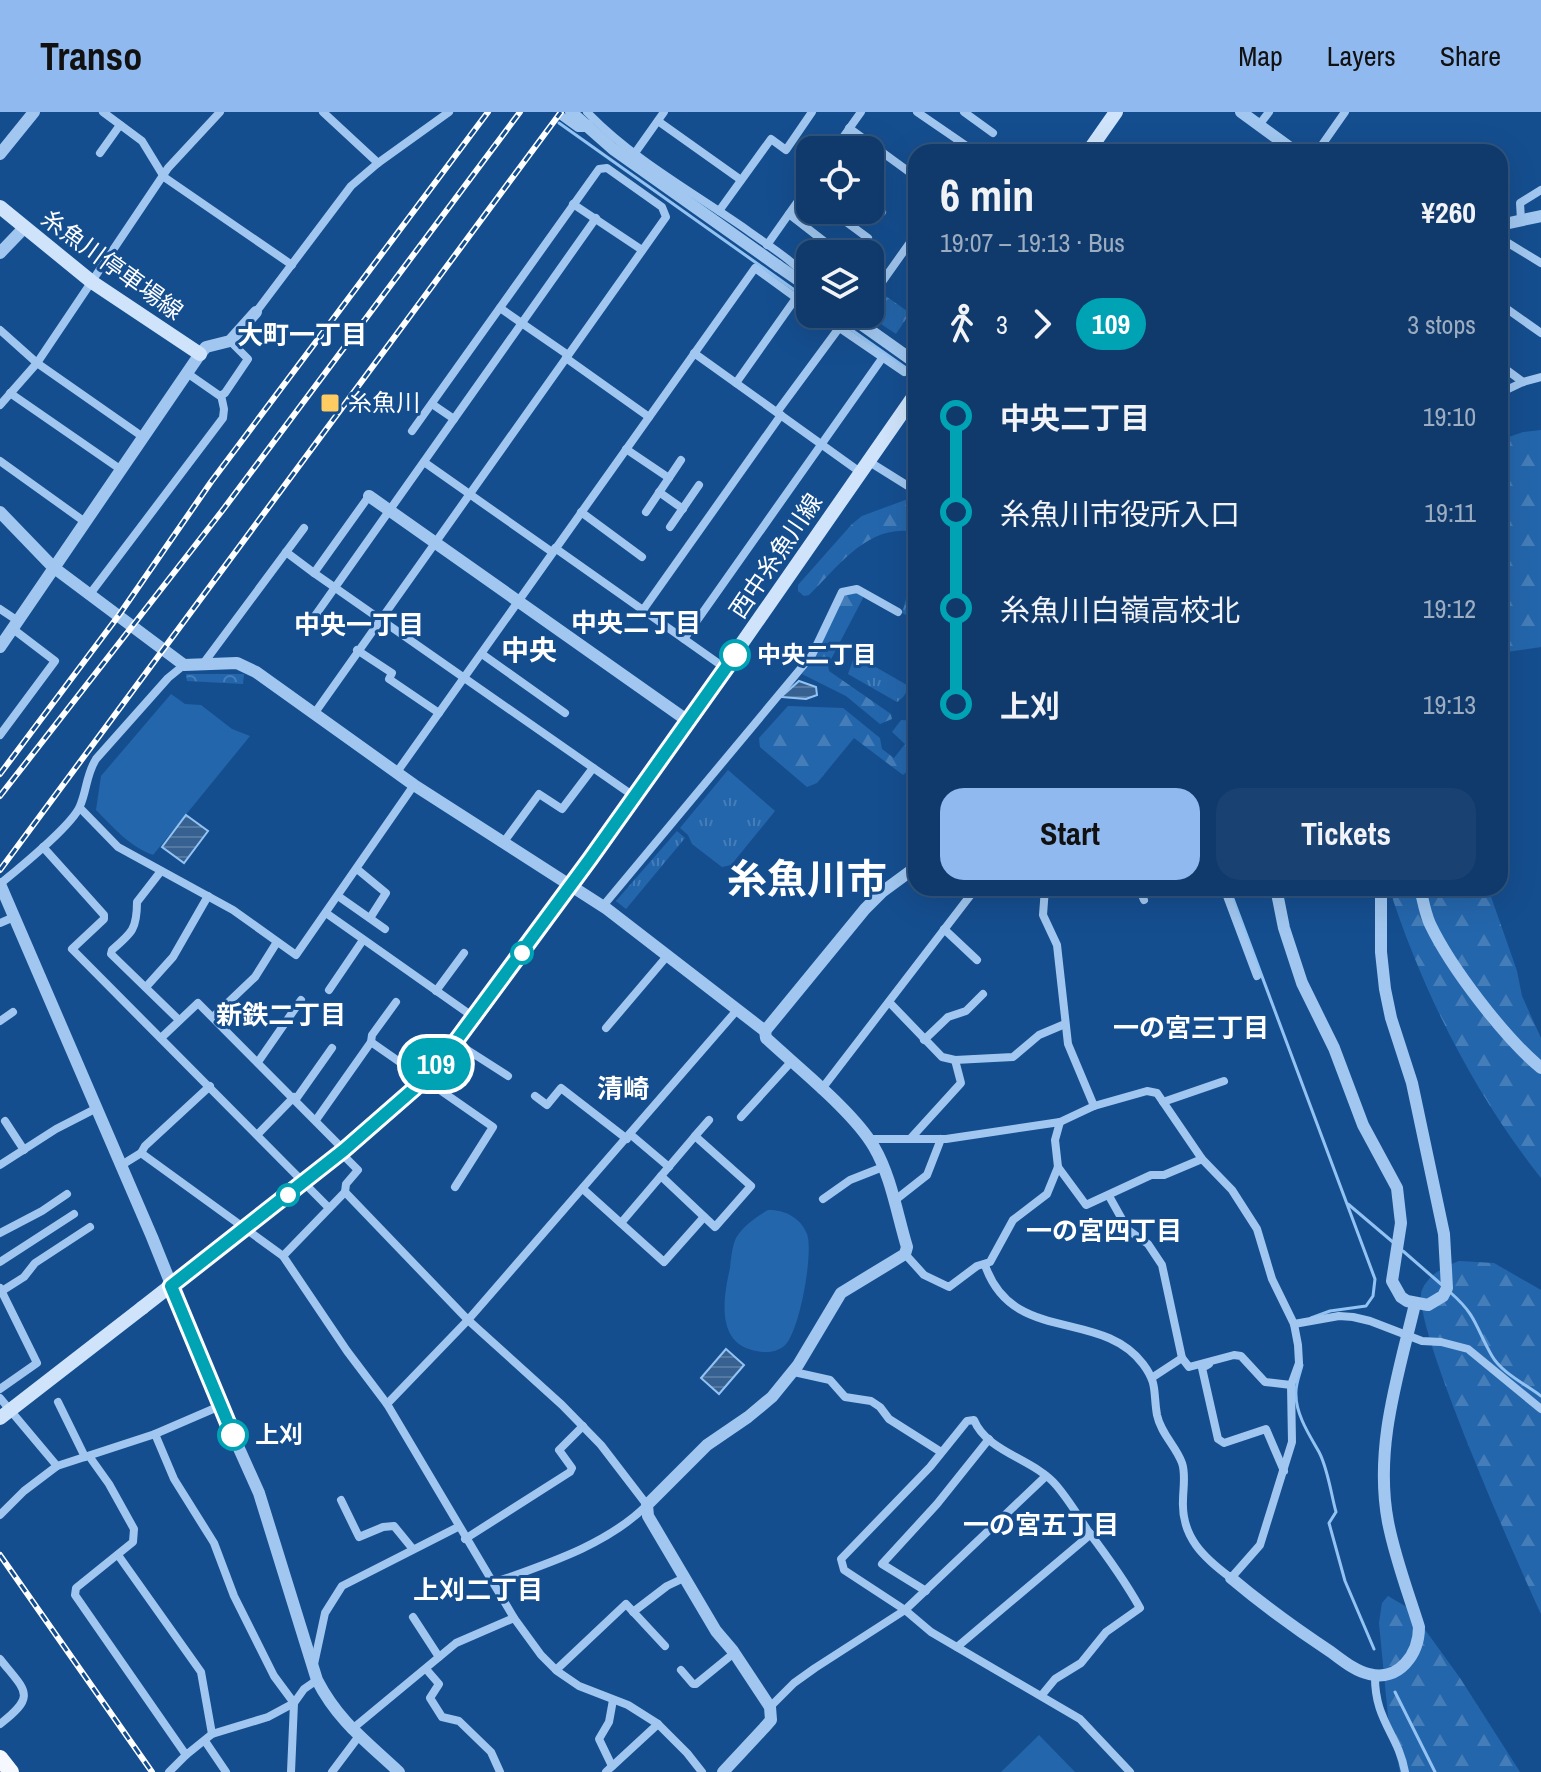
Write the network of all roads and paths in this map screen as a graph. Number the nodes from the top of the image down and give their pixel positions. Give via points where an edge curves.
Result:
1 (34, 112) edge
2 (103, 112) edge
3 (220, 112) edge
4 (323, 112) edge
5 (449, 112) edge
6 (664, 112) edge
7 (812, 112) edge
8 (861, 112) edge
9 (917, 112) edge
10 (964, 112) edge
11 (1116, 112) edge
12 (1241, 112) edge
13 (1269, 112) edge
14 (1345, 112) edge
15 (566, 114) edge
16 (590, 115) edge
17 (658, 121) junction
18 (120, 125) junction
19 (1259, 125) junction
20 (849, 128) junction
21 (993, 133) dead end
22 (844, 136) edge
23 (964, 144) edge
24 (1094, 144) edge
25 (1285, 144) edge
26 (1323, 144) edge
27 (632, 151) junction
28 (100, 153) dead end
29 (0, 154) edge
30 (378, 163) junction
31 (908, 171) edge
32 (617, 175) junction
33 (164, 177) junction
34 (741, 180) junction
35 (1541, 190) edge
36 (573, 204) junction
37 (796, 205) edge
38 (0, 207) edge
39 (719, 211) junction
40 (789, 214) junction
41 (1541, 216) edge
42 (596, 218) junction
43 (1521, 220) junction
44 (1508, 223) edge
45 (849, 224) edge
46 (24, 228) junction
47 (868, 238) dead end
48 (822, 240) edge
49 (1508, 243) edge
50 (767, 245) junction
51 (908, 245) edge
52 (642, 250) junction
53 (0, 253) edge
54 (1541, 263) edge
55 (292, 265) junction
56 (796, 266) edge
57 (796, 278) edge
58 (884, 279) edge
59 (92, 282) junction
60 (796, 298) joint
61 (500, 308) junction
62 (1508, 310) edge
63 (256, 312) joint
64 (521, 324) junction
65 (839, 328) joint
66 (870, 328) edge
67 (0, 330) edge
68 (1541, 333) edge
69 (230, 341) junction
70 (694, 353) junction
71 (200, 354) junction
72 (567, 356) junction
73 (883, 357) junction
74 (908, 357) edge
75 (37, 363) junction
76 (1508, 371) edge
77 (904, 372) dead end
78 (187, 373) junction
79 (1541, 377) edge
80 (1523, 382) junction
81 (736, 383) junction
82 (1508, 389) edge
83 (10, 393) junction
84 (221, 395) junction
85 (432, 404) junction
86 (908, 404) edge
87 (0, 405) edge
88 (779, 414) junction
89 (649, 417) junction
90 (454, 419) junction
91 (412, 431) dead end
92 (143, 437) junction
93 (821, 443) junction
94 (626, 449) junction
95 (681, 460) dead end
96 (0, 461) edge
97 (424, 462) junction
98 (864, 466) junction
99 (120, 469) junction
100 (669, 478) junction
101 (699, 485) dead end
102 (908, 487) edge
103 (659, 492) junction
104 (469, 493) junction
105 (369, 496) joint
106 (683, 509) junction
107 (389, 510) junction
108 (0, 512) edge
109 (581, 512) junction
110 (646, 512) dead end
111 (85, 522) junction
112 (670, 527) dead end
113 (304, 528) dead end
114 (434, 542) junction
115 (554, 550) junction
116 (286, 552) junction
117 (642, 557) dead end
118 (53, 567) junction
119 (314, 573) junction
120 (335, 587) junction
121 (90, 594) junction
122 (519, 601) junction
123 (0, 609) edge
124 (643, 610) junction
125 (898, 612) dead end
126 (378, 619) junction
127 (312, 620) dead end
128 (16, 625) junction
129 (684, 639) junction
130 (0, 647) edge
131 (357, 650) junction
132 (482, 654) junction
133 (184, 665) junction
134 (202, 665) junction
135 (726, 668) junction
136 (465, 677) junction
137 (439, 713) junction
138 (565, 713) dead end
139 (314, 714) junction
140 (688, 721) junction
141 (0, 735) edge
142 (593, 768) junction
143 (397, 772) junction
144 (414, 785) junction
145 (635, 797) junction
146 (80, 808) junction
147 (503, 843) junction
148 (43, 847) junction
149 (357, 869) junction
150 (161, 871) junction
151 (908, 873) edge
152 (0, 884) edge
153 (570, 887) junction
154 (208, 896) junction
155 (338, 896) junction
156 (970, 896) edge
157 (1044, 896) edge
158 (1142, 896) edge
159 (1227, 896) edge
160 (1278, 896) edge
161 (1381, 896) edge
162 (1422, 896) edge
163 (1144, 900) dead end
164 (603, 906) junction
165 (326, 913) junction
166 (14, 917) junction
167 (370, 918) junction
168 (0, 923) edge
169 (385, 929) dead end
170 (944, 929) junction
171 (363, 940) junction
172 (277, 942) junction
173 (464, 953) dead end
174 (668, 955) junction
175 (977, 960) dead end
176 (1257, 976) dead end
177 (146, 987) junction
178 (329, 990) dead end
179 (436, 991) junction
180 (983, 994) dead end
181 (301, 1000) dead end
182 (396, 1002) dead end
183 (890, 1003) junction
184 (737, 1010) junction
185 (13, 1012) dead end
186 (213, 1017) junction
187 (475, 1018) junction
188 (179, 1020) junction
189 (0, 1021) edge
190 (1065, 1024) junction
191 (606, 1028) dead end
192 (765, 1031) junction
193 (161, 1038) junction
194 (924, 1040) junction
195 (371, 1042) junction
196 (455, 1042) junction
197 (332, 1048) dead end
198 (955, 1060) junction
199 (258, 1062) junction
200 (791, 1062) junction
201 (1541, 1068) edge
202 (508, 1076) dead end
203 (423, 1079) junction
204 (1224, 1081) dead end
205 (210, 1086) junction
206 (821, 1090) junction
207 (535, 1096) dead end
208 (295, 1098) junction
209 (1163, 1102) junction
210 (1094, 1106) junction
211 (95, 1109) junction
212 (741, 1117) dead end
213 (316, 1120) junction
214 (709, 1120) dead end
215 (5, 1121) dead end
216 (1060, 1122) junction
217 (257, 1135) junction
218 (628, 1136) junction
219 (695, 1136) junction
220 (911, 1138) junction
221 (869, 1139) junction
222 (941, 1139) junction
223 (24, 1150) junction
224 (343, 1151) junction
225 (141, 1153) junction
226 (1202, 1159) junction
227 (0, 1165) edge
228 (120, 1166) junction
229 (669, 1167) junction
230 (883, 1167) junction
231 (1058, 1167) junction
232 (661, 1176) junction
233 (303, 1183) junction
234 (455, 1187) dead end
235 (583, 1189) junction
236 (345, 1192) junction
237 (67, 1194) dead end
238 (1109, 1196) junction
239 (823, 1199) dead end
240 (894, 1201) junction
241 (329, 1208) junction
242 (74, 1214) dead end
243 (704, 1217) junction
244 (621, 1223) junction
245 (90, 1227) dead end
246 (245, 1228) junction
247 (0, 1233) edge
248 (905, 1254) junction
249 (283, 1256) junction
250 (0, 1262) edge
251 (985, 1265) junction
252 (171, 1286) junction
253 (1, 1290) edge
254 (1415, 1304) junction
255 (468, 1320) junction
256 (1294, 1324) junction
257 (1408, 1335) junction
258 (1182, 1358) junction
259 (1209, 1363) junction
260 (794, 1372) junction
261 (1153, 1377) junction
262 (1291, 1385) junction
263 (0, 1389) edge
264 (0, 1398) edge
265 (58, 1402) dead end
266 (387, 1404) junction
267 (220, 1406) junction
268 (1541, 1409) edge
269 (0, 1418) edge
270 (583, 1426) junction
271 (155, 1434) junction
272 (989, 1439) junction
273 (941, 1452) junction
274 (87, 1457) junction
275 (57, 1466) junction
276 (1284, 1471) junction
277 (1046, 1476) junction
278 (341, 1500) dead end
279 (647, 1505) junction
280 (0, 1515) edge
281 (458, 1527) junction
282 (1091, 1534) junction
283 (465, 1539) junction
284 (412, 1548) junction
285 (118, 1555) junction
286 (686, 1577) junction
287 (1231, 1578) junction
288 (493, 1583) junction
289 (926, 1591) junction
290 (905, 1610) junction
291 (633, 1612) junction
292 (413, 1617) dead end
293 (514, 1618) junction
294 (665, 1646) dead end
295 (957, 1647) junction
296 (734, 1653) junction
297 (439, 1657) junction
298 (0, 1659) edge
299 (426, 1669) junction
300 (556, 1670) junction
301 (681, 1670) dead end
302 (1375, 1674) junction
303 (315, 1675) junction
304 (1041, 1696) junction
305 (613, 1700) junction
306 (294, 1703) junction
307 (770, 1707) junction
308 (0, 1724) edge
309 (658, 1724) junction
310 (355, 1733) junction
311 (212, 1734) junction
312 (205, 1741) junction
313 (186, 1755) junction
314 (0, 1758) edge
315 (609, 1769) edge
316 (11, 1772) edge
317 (169, 1772) edge
318 (226, 1772) edge
319 (291, 1772) edge
320 (332, 1772) edge
321 (399, 1772) edge
322 (500, 1772) edge
323 (702, 1772) edge
324 (723, 1772) edge
325 (1130, 1772) edge
326 (1405, 1772) edge

1 - 29 street
2 - 18 street
3 - 33 street
4 - 30 street
5 - 30 street
6 - 17 street
7 - 34 street via 786,150 771,139
8 - 20 street
9 - 23 street
10 - 21 street
11 - 24 main road
12 - 19 street
13 - 19 street
14 - 26 street
15 - 16 street via 578,128 585,128
15 - 57 street, bridge
16 - 27 street
17 - 27 street
17 - 34 street
18 - 28 street
18 - 33 street via 146,145
19 - 25 street
20 - 22 street
20 - 31 street
27 - 32 street
27 - 39 street
30 - 55 street via 351,186
32 - 36 street via 599,169
32 - 52 street via 662,207 666,217
33 - 55 street
33 - 59 street
34 - 39 street
35 - 43 street via 1520,203
36 - 42 street
36 - 61 street
37 - 40 street
38 - 46 main road, 糸魚川停車場線
39 - 50 street
40 - 48 street
40 - 50 street
41 - 43 street
42 - 52 street
42 - 64 street
43 - 44 street
45 - 47 street
46 - 53 street
46 - 59 main road, 糸魚川停車場線
49 - 54 street
50 - 56 street
51 - 58 street
52 - 72 street
55 - 63 street
59 - 71 main road, 糸魚川停車場線
59 - 75 street
60 - 70 street via 755,268
60 - 81 street
61 - 64 street
61 - 85 street
62 - 68 street
63 - 69 street
64 - 72 street
64 - 90 street
65 - 73 street
65 - 88 street
66 - 74 street
67 - 75 street
69 - 71 street via 206,347
69 - 84 street via 248,359
70 - 81 street
70 - 89 street
71 - 78 street
72 - 89 street
72 - 104 street
73 - 77 street
73 - 93 street
75 - 83 street
75 - 92 street
76 - 80 street
78 - 84 street
78 - 92 street
79 - 80 street
80 - 82 street
81 - 88 street
83 - 87 street
83 - 99 street
84 - 121 street via 223,418
85 - 90 street
85 - 91 street
86 - 98 main road, 西中糸魚川線
88 - 93 street
88 - 124 street
89 - 94 street
90 - 97 street
92 - 99 street
93 - 98 street
93 - 129 street
94 - 100 street
94 - 109 street
95 - 100 street
96 - 111 street
97 - 104 street
97 - 107 street
98 - 102 street
98 - 135 main road, 西中糸魚川線
99 - 111 street
100 - 103 street
101 - 106 street
103 - 106 street
103 - 110 street
104 - 114 street
104 - 115 street
105 - 107 street
105 - 119 street
106 - 112 street
107 - 114 street
107 - 120 street
108 - 118 street
109 - 115 street
109 - 117 street
111 - 118 street
113 - 116 street
114 - 122 street
114 - 126 street
115 - 122 street
115 - 124 street
116 - 119 street
116 - 134 street
118 - 121 street
118 - 128 street
119 - 120 street
120 - 126 street
120 - 127 street
121 - 133 street
122 - 132 street
122 - 140 street
123 - 128 street
124 - 129 street
125 - 164 street via 857,589 842,592 812,655
126 - 131 street
126 - 136 street
128 - 130 street
128 - 141 street via 55,661
129 - 135 street
131 - 137 street
131 - 139 street
132 - 136 street
132 - 138 street
133 - 134 street
133 - 146 street via 96,759
134 - 139 street via 244,666
135 - 140 main road, 西中糸魚川線
136 - 137 street
136 - 142 street
137 - 143 street
139 - 143 street
140 - 145 main road, 西中糸魚川線
142 - 145 street
142 - 147 street via 562,809 539,794
143 - 144 street
144 - 147 street
144 - 149 street
145 - 153 main road, 西中糸魚川線
146 - 148 street
146 - 150 street via 118,847
147 - 153 street
148 - 152 street
148 - 193 street via 104,915 72,949
149 - 155 street
149 - 167 street via 386,893
150 - 154 street
150 - 177 street via 137,902 135,926 111,954
151 - 192 street via 865,909
152 - 166 street
153 - 164 street
153 - 187 main road, 西中糸魚川線
154 - 172 street
154 - 177 street via 173,957
155 - 165 street
155 - 167 street
156 - 170 street
157 - 190 street via 1043,915 1057,945
158 - 163 street
159 - 176 street
160 - 254 street via 1302,983 1363,1125 1394,1178 1401,1223 1392,1281 1401,1297
161 - 254 street via 1385,989 1412,1083 1446,1252 1443,1296 1428,1305
162 - 201 street via 1431,925 1466,980 1498,1024
164 - 174 street
165 - 171 street
165 - 172 street via 296,955
166 - 168 street
166 - 211 street
167 - 169 street
170 - 175 street
170 - 183 street
171 - 178 street
171 - 179 street
172 - 186 street via 255,977
173 - 179 street
174 - 184 street
174 - 191 street
177 - 188 street
179 - 187 street
180 - 194 street
181 - 199 street
182 - 195 street
183 - 194 street
183 - 206 street
184 - 192 street
184 - 218 street
185 - 189 street
186 - 188 street via 198,1003
186 - 199 street
187 - 196 main road, 西中糸魚川線
188 - 193 street
190 - 198 street via 1039,1035 1013,1057
190 - 210 street
192 - 200 street
193 - 205 street
194 - 198 street via 942,1057
195 - 203 street
195 - 213 street
196 - 202 street
196 - 203 main road, 西中糸魚川線
197 - 208 street
198 - 220 street via 961,1083
199 - 208 street
200 - 206 street
200 - 212 street
203 - 224 main road, 西中糸魚川線
203 - 234 street via 493,1127
204 - 209 street
205 - 217 street
205 - 225 street
206 - 221 street
207 - 218 street via 547,1105 561,1088
208 - 213 street
208 - 217 street
209 - 210 street via 1157,1093 1147,1091
209 - 226 street
210 - 216 street
211 - 223 street
211 - 228 street
213 - 224 street
214 - 219 street
215 - 223 street
216 - 222 street
216 - 231 street via 1055,1140
217 - 233 street
218 - 229 street
218 - 235 street
219 - 229 street
219 - 243 street via 751,1186 715,1227
220 - 221 street
220 - 222 street
221 - 230 street
222 - 240 street via 927,1175
223 - 227 street
224 - 233 main road, 西中糸魚川線
224 - 236 street via 358,1170
225 - 228 street
225 - 246 street
226 - 238 street
226 - 256 street via 1232,1190 1257,1229 1272,1279
228 - 252 street
229 - 232 street
230 - 239 street via 850,1180
230 - 240 street
231 - 238 street via 1086,1205
231 - 251 street via 1047,1194 1013,1220 995,1257
232 - 243 street
232 - 244 street
233 - 241 street
233 - 246 main road, 西中糸魚川線
235 - 244 street
235 - 255 street
236 - 241 street
236 - 255 street
237 - 247 street
238 - 258 street via 1128,1230 1148,1244 1162,1265
240 - 248 street
241 - 249 street
242 - 250 street
243 - 244 street via 664,1262
245 - 253 street
246 - 249 street
246 - 252 main road, 西中糸魚川線
248 - 251 street via 924,1275 949,1287
248 - 260 street via 841,1293
249 - 266 street
251 - 261 street via 1000,1294 1020,1311 1103,1336 1138,1357
252 - 267 street
252 - 269 main road, 西中糸魚川線, bridge
253 - 263 street via 37,1363
254 - 257 street
255 - 266 street
255 - 270 street
256 - 257 street via 1353,1317
256 - 262 street via 1299,1363
257 - 268 street via 1468,1349
257 - 302 street via 1385,1437 1384,1489 1393,1546 1419,1641 1405,1665
258 - 259 street via 1189,1367
258 - 261 street
259 - 262 street via 1241,1356 1265,1382
259 - 276 street via 1202,1368 1218,1439 1224,1443 1266,1429
260 - 273 street via 830,1380 845,1397 871,1401
260 - 279 street via 761,1408 707,1445
261 - 287 street via 1157,1417 1184,1469 1184,1523 1204,1557
262 - 276 street via 1292,1442
264 - 275 street
265 - 274 street
266 - 281 street
267 - 271 street
267 - 303 street via 259,1493
270 - 279 street
270 - 283 street via 559,1450 570,1472
271 - 274 street
271 - 306 street via 174,1479 214,1543 274,1676
272 - 273 street via 974,1420 967,1421
272 - 277 street
272 - 289 street via 882,1564
273 - 290 street via 841,1559 844,1570
274 - 275 street
274 - 285 street via 134,1529 133,1542
275 - 280 street
276 - 287 street via 1260,1545
277 - 282 street
277 - 289 street
278 - 284 street via 359,1537 394,1526
279 - 286 street via 648,1516
279 - 288 street via 605,1536
281 - 283 street
281 - 284 street
282 - 295 street
282 - 304 street via 1140,1608 1106,1632 1081,1663 1055,1679
283 - 288 street
284 - 303 street via 342,1586 325,1613
285 - 311 street via 201,1672
285 - 313 street via 76,1588 75,1595
286 - 291 street
286 - 296 street
287 - 302 street via 1291,1626 1352,1666
288 - 293 street
289 - 290 street
290 - 295 street
290 - 307 street via 794,1683
291 - 294 street
291 - 300 street via 626,1604
292 - 297 street
293 - 297 street via 456,1643
293 - 300 street
295 - 304 street
296 - 301 street via 696,1684
296 - 307 street
297 - 299 street
298 - 308 street via 25,1696 19,1709
299 - 310 street
299 - 322 street via 439,1684 430,1698 442,1717 459,1721 491,1752
300 - 305 street
302 - 326 street via 1381,1718
303 - 306 street
303 - 310 street via 330,1705
304 - 325 street via 1080,1719
305 - 309 street
305 - 315 street via 599,1739
306 - 311 street
306 - 319 street
307 - 324 street via 771,1720
309 - 315 street
309 - 323 street
310 - 320 street
310 - 321 street
311 - 312 street
312 - 313 street
312 - 318 street
313 - 317 street
314 - 316 highway

